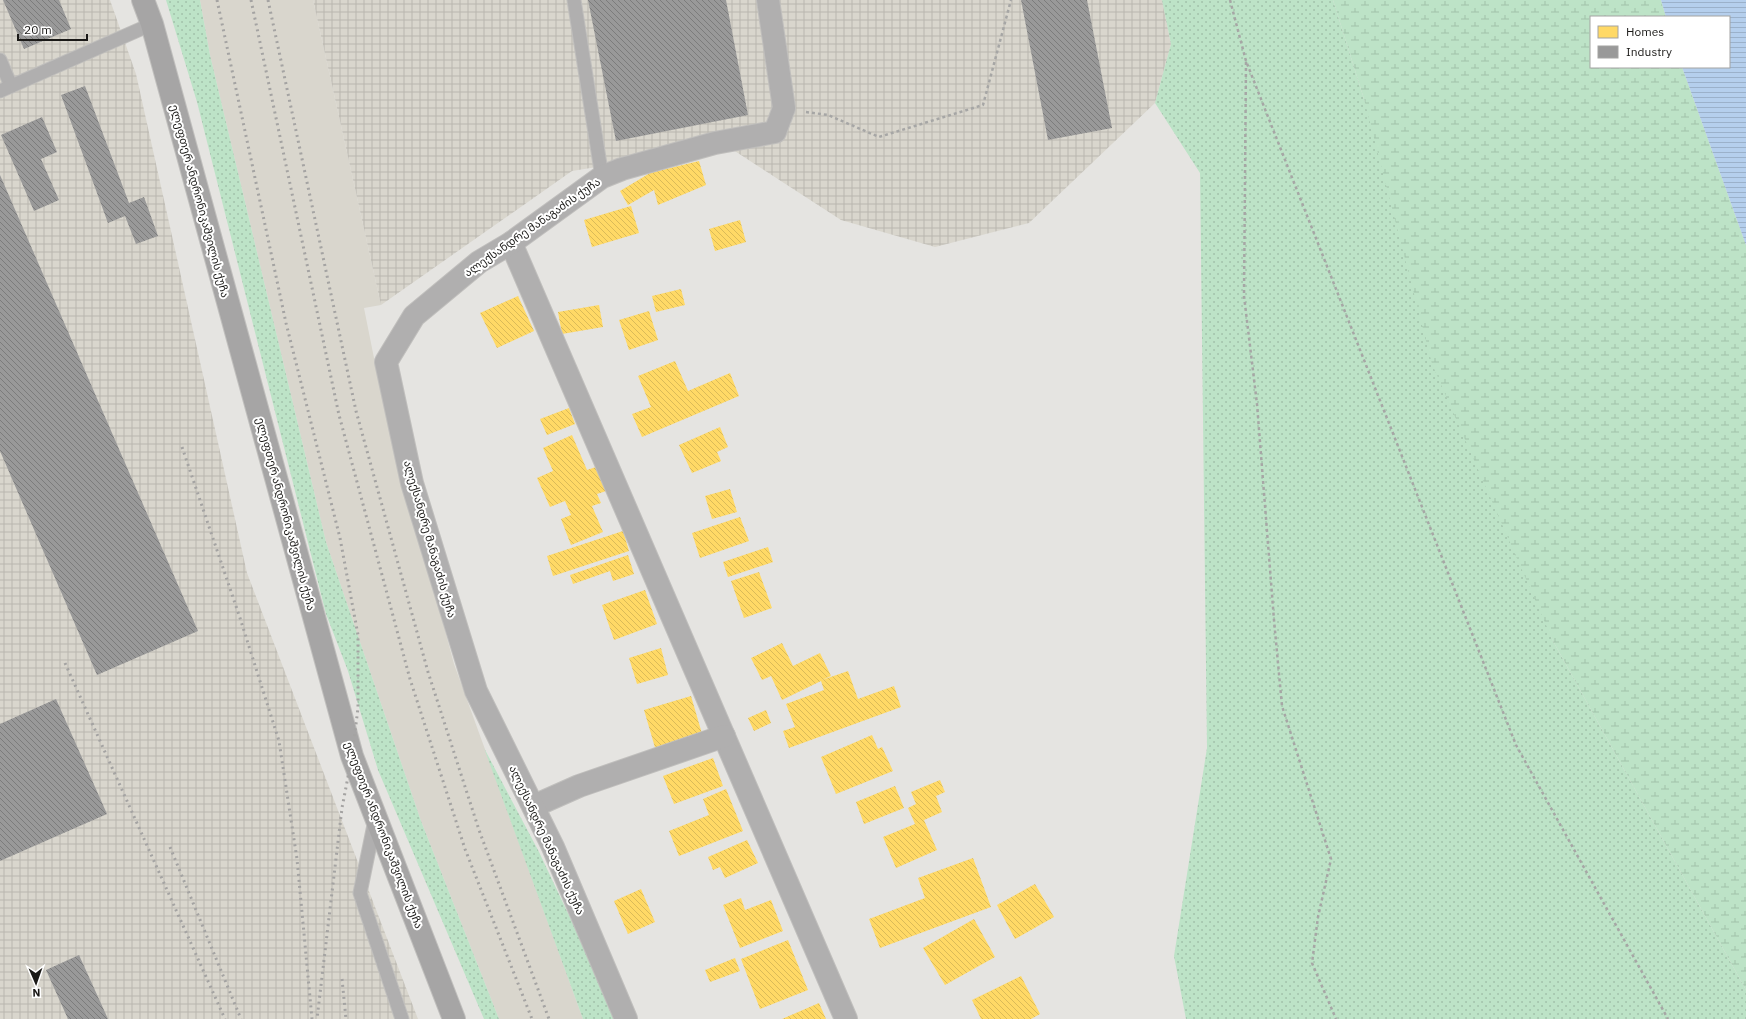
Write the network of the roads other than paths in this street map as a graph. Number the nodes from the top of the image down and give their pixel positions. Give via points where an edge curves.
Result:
1 (143, 0) edge
2 (574, 0) edge
3 (768, 0) edge
4 (152, 24) junction
5 (0, 60) edge
6 (6, 89) edge
7 (602, 177) junction
8 (511, 243) junction
9 (724, 736) junction
10 (534, 806) junction
11 (375, 816) junction
12 (402, 1019) edge
13 (454, 1019) edge
14 (626, 1019) edge
15 (846, 1019) edge

1 - 4 main road, ელეფთერ ანდრონიკაშვილის ქუჩა
2 - 7 lane
3 - 7 street, ალექსანდრე მანაგაძის ქუჩა via 784,108 774,132 715,142
4 - 6 lane
4 - 11 main road, ელეფთერ ანდრონიკაშვილის ქუჩა via 352,756
5 - 6 lane
7 - 8 street, ალექსანდრე მანაგაძის ქუჩა
8 - 9 street
8 - 10 street, ალექსანდრე მანაგაძის ქუჩა via 480,262 414,316 386,362 412,483 476,691
9 - 10 street via 579,786
9 - 15 street
10 - 14 street, ალექსანდრე მანაგაძის ქუჩა
11 - 12 lane via 360,893
11 - 13 main road, ელეფთერ ანდრონიკაშვილის ქუჩა

